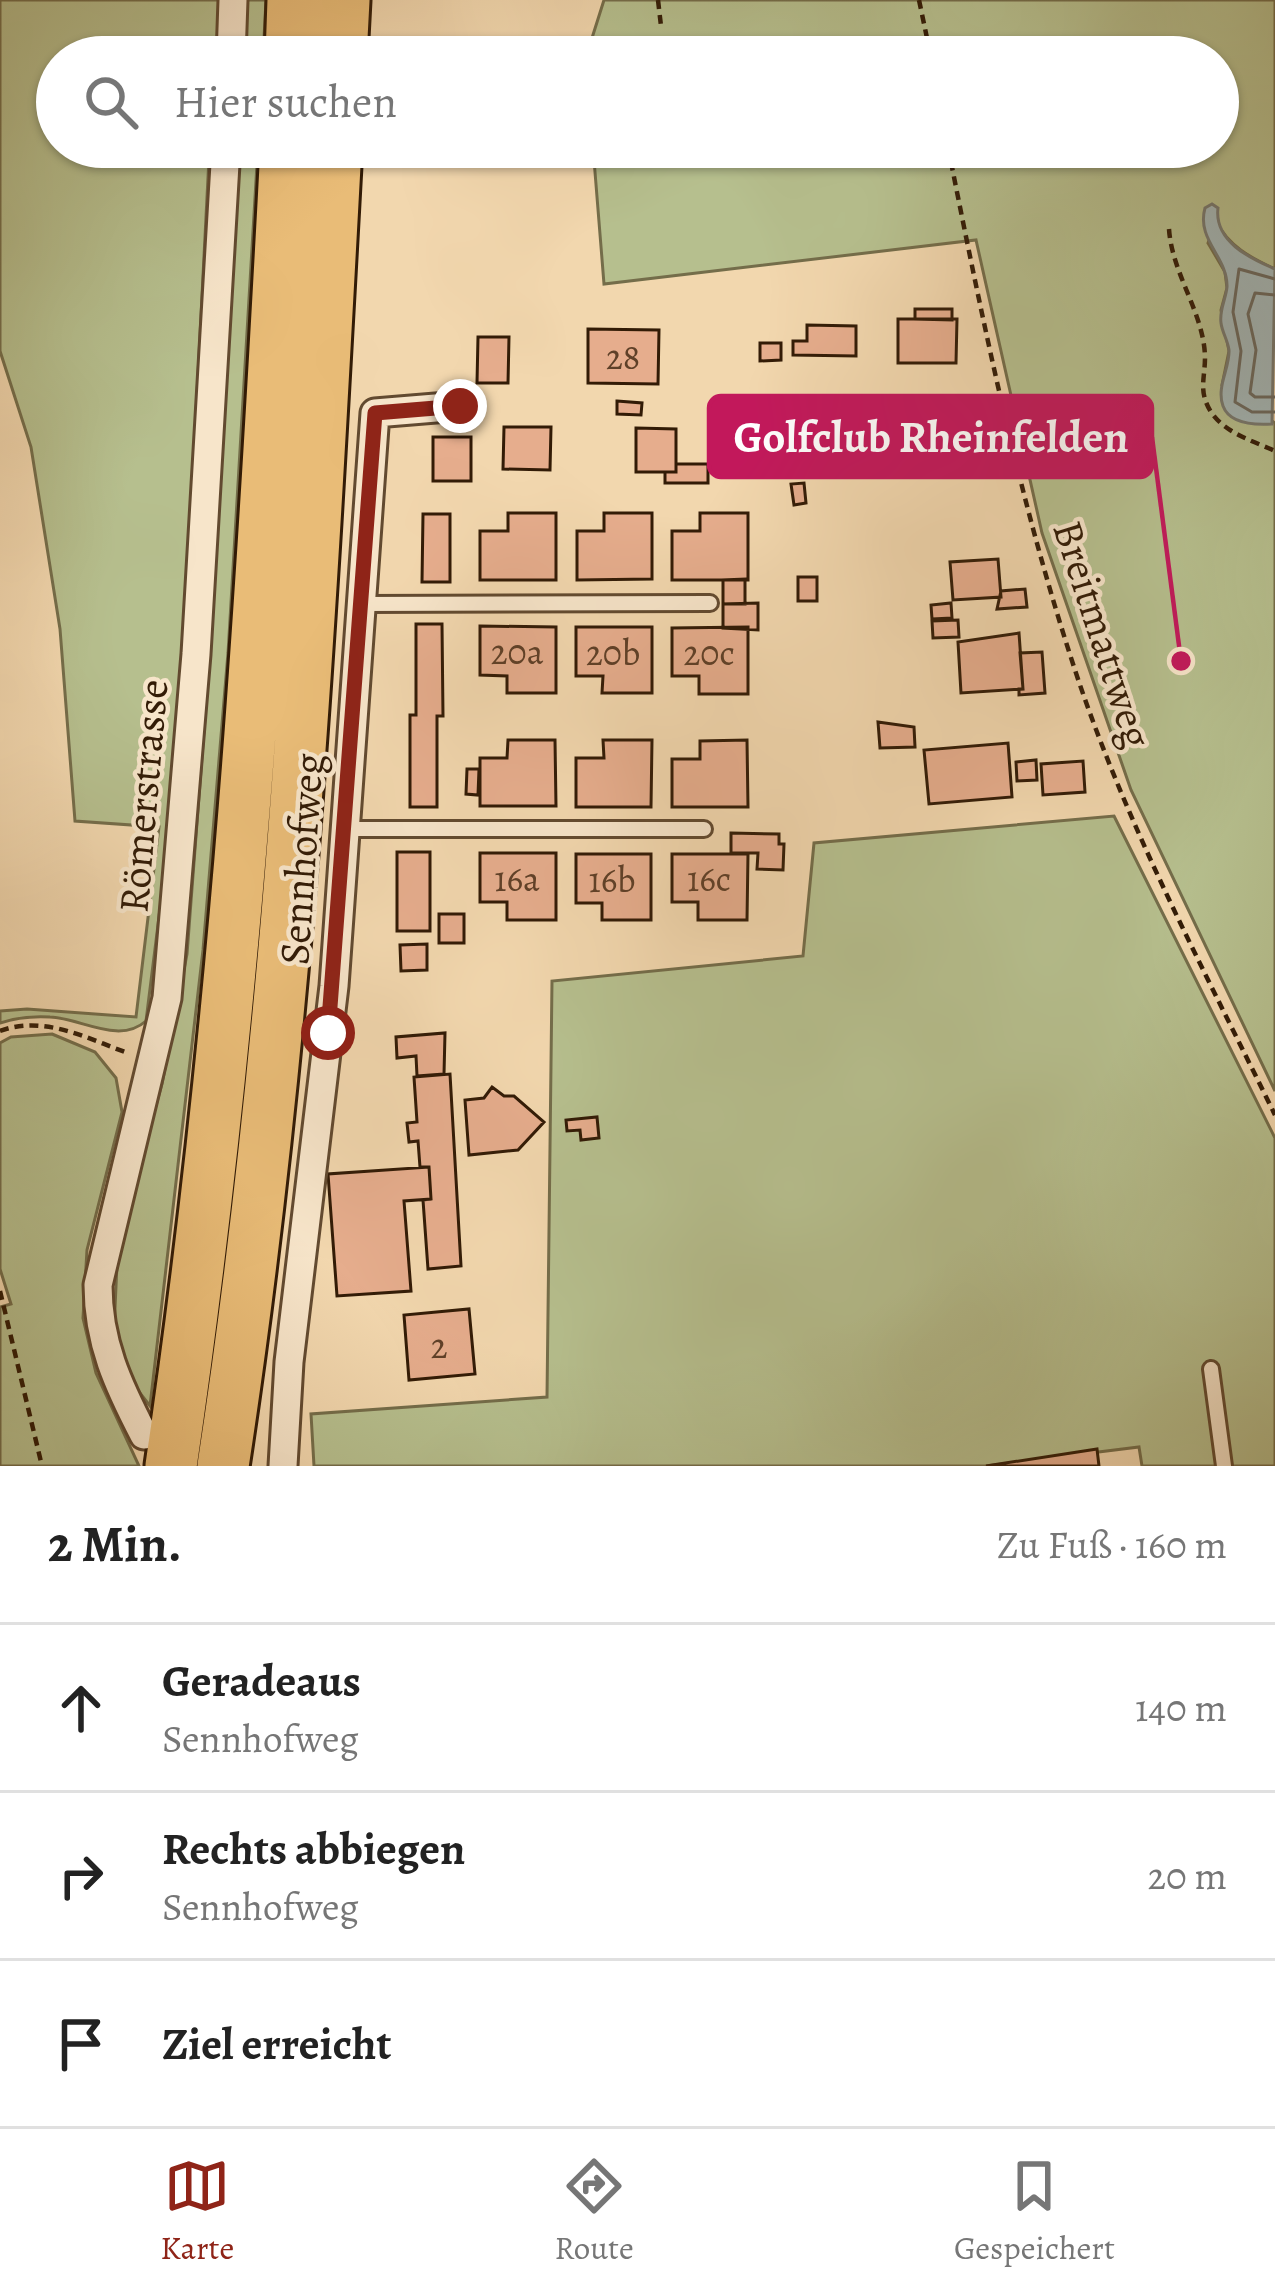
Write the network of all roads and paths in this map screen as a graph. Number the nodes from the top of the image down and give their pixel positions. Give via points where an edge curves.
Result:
1 (233, 0) edge
2 (293, 0) edge
3 (344, 0) edge
4 (658, 0) edge
5 (919, 0) edge
6 (661, 26) dead end
7 (232, 36) edge
8 (291, 36) edge
9 (342, 36) edge
10 (927, 36) edge
11 (225, 168) edge
12 (285, 168) edge
13 (335, 168) edge
14 (954, 168) edge
15 (1169, 232) dead end
16 (460, 406) dead end
17 (1275, 451) edge
18 (710, 603) dead end
19 (363, 604) junction
20 (345, 829) junction
21 (704, 829) dead end
22 (0, 1030) edge
23 (153, 1062) junction
24 (1275, 1115) edge
25 (0, 1291) edge
26 (1211, 1369) dead end
27 (158, 1451) edge
28 (42, 1466) edge
29 (223, 1466) edge
30 (283, 1466) edge
31 (1224, 1466) edge

1 - 7 street
2 - 8 highway
3 - 9 highway
4 - 6 path
5 - 10 path
11 - 23 street, Römerstrasse via 180,875
12 - 27 highway via 239,889 209,1192
13 - 29 highway via 289,910
14 - 24 path, Breitmattweg via 1030,522 1081,686 1131,816
15 - 17 path via 1198,323 1205,400 1234,433
16 - 19 street, Sennhofweg via 375,413
18 - 19 lane
19 - 20 street, Sennhofweg
20 - 21 lane
20 - 30 street, Sennhofweg
22 - 23 path via 52,1025
23 - 27 street, Römerstrasse via 98,1285 98,1316 108,1360
25 - 28 path
26 - 31 lane

